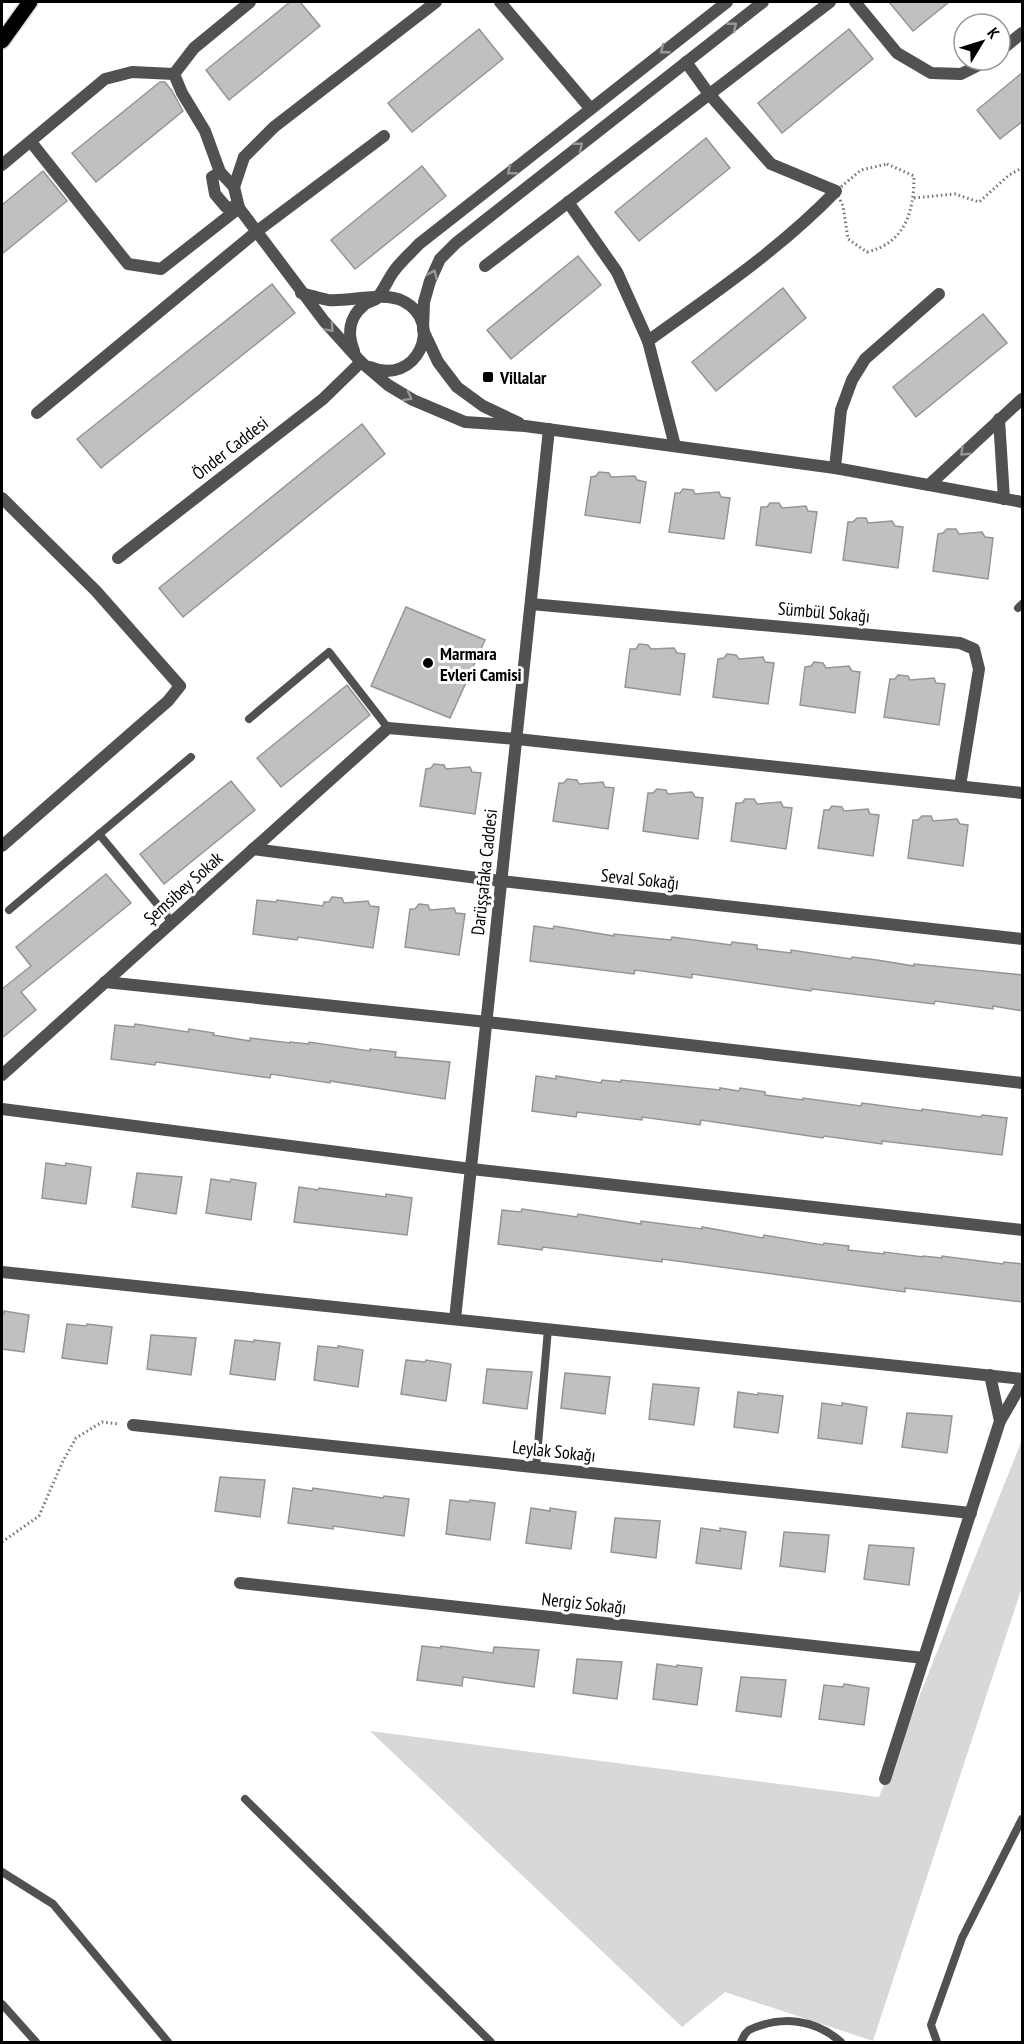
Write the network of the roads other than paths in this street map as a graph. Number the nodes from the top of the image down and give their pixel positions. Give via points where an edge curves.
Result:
1 (30, 2) edge
2 (250, 2) edge
3 (436, 2) edge
4 (727, 2) edge
5 (763, 2) edge
6 (830, 2) edge
7 (855, 2) edge
8 (506, 4) edge
9 (2, 41) edge
10 (686, 63) junction
11 (965, 72) edge
12 (174, 74) junction
13 (709, 94) junction
14 (590, 108) junction
15 (384, 136) dead end
16 (31, 142) junction
17 (2, 165) edge
18 (220, 172) junction
19 (234, 187) junction
20 (568, 202) junction
21 (239, 208) junction
22 (256, 232) junction
23 (485, 266) dead end
24 (301, 293) junction
25 (939, 294) dead end
26 (376, 298) junction
27 (423, 330) junction
28 (648, 342) junction
29 (362, 362) junction
30 (1023, 399) edge
31 (37, 413) dead end
32 (999, 419) junction
33 (525, 426) junction
34 (549, 429) junction
35 (675, 446) junction
36 (835, 468) junction
37 (929, 485) junction
38 (2, 498) edge
39 (1004, 499) junction
40 (1023, 502) edge
41 (118, 558) dead end
42 (531, 604) junction
43 (249, 719) dead end
44 (388, 728) junction
45 (517, 739) junction
46 (191, 757) dead end
47 (960, 786) junction
48 (1023, 793) edge
49 (99, 834) junction
50 (2, 846) edge
51 (253, 849) junction
52 (501, 882) junction
53 (9, 910) dead end
54 (172, 922) junction
55 (1023, 939) edge
56 (105, 982) junction
57 (487, 1022) junction
58 (2, 1075) edge
59 (1023, 1083) edge
60 (2, 1109) edge
61 (471, 1169) junction
62 (1023, 1230) edge
63 (2, 1272) edge
64 (455, 1319) junction
65 (548, 1329) junction
66 (990, 1375) junction
67 (1023, 1379) edge
68 (1023, 1383) edge
69 (1000, 1421) junction
70 (133, 1425) road end
71 (536, 1468) junction
72 (971, 1514) junction
73 (240, 1583) dead end
74 (924, 1658) junction
75 (885, 1779) dead end
76 (245, 1799) dead end
77 (1023, 1819) edge
78 (2, 1872) edge
79 (2, 2004) edge
80 (36, 2043) edge
81 (168, 2043) edge
82 (491, 2043) edge
83 (741, 2043) edge
84 (841, 2043) edge
85 (937, 2043) edge

1 - 9 main road
2 - 12 street via 194,48
3 - 19 street via 274,127 244,157
4 -> 14 street
10 -> 5 street
6 - 13 street
7 - 11 street via 897,53 931,73
8 - 14 street
10 - 13 street
27 -> 10 street via 424,302 440,259
12 - 16 street via 132,72 105,79
12 - 18 street via 205,131
13 - 20 street
13 - 28 street via 771,164 836,191 805,223 750,268
14 -> 26 street via 419,244 395,269
15 - 22 street
16 - 17 street
16 - 21 street via 128,264 161,269
18 - 19 street
18 - 21 street via 212,177 215,194 226,207
19 - 21 street
20 - 23 street
20 - 28 street via 617,272
21 - 22 street
22 - 24 street
22 - 31 street
24 - 26 street via 329,300
24 -> 29 street
25 - 36 street via 865,359 852,380 841,410
26 - 27 street via 395,299 412,308
26 - 29 street via 366,303 352,320 350,343
27 - 29 street via 418,355 398,370 372,369
27 - 33 street via 438,363 457,387 483,406
28 - 35 street
29 -> 33 street via 413,400 465,422
29 - 41 street, Önder Caddesi via 323,399
30 - 32 street
32 -> 37 street
32 - 39 street
33 - 34 street
34 - 35 street
34 - 42 street, Darüşşafaka Caddesi
35 - 36 street
36 - 37 street
37 - 39 street
38 - 50 street via 96,591 180,686 168,701
39 - 40 street
42 - 45 street, Darüşşafaka Caddesi
42 - 47 street, Sümbül Sokağı via 960,643 974,649 979,669
43 - 44 lane via 329,652
44 - 45 street
44 - 51 street, Şemsibey Sokak
45 - 47 street
45 - 52 street, Darüşşafaka Caddesi
46 - 49 lane
47 - 48 street
49 - 53 lane
49 - 54 lane
51 - 52 street, Seval Sokağı
51 - 54 street, Şemsibey Sokak
52 - 55 street, Seval Sokağı
52 - 57 street, Darüşşafaka Caddesi
54 - 56 street, Şemsibey Sokak
56 - 57 street
56 - 58 street, Şemsibey Sokak
57 - 59 street
57 - 61 street, Darüşşafaka Caddesi
60 - 61 street
61 - 62 street
61 - 64 street, Darüşşafaka Caddesi
63 - 64 street
64 - 65 street
65 - 66 street
65 - 71 lane
66 - 67 street
66 - 69 street
68 - 69 street
69 - 72 street
70 - 71 street, Leylak Sokağı
71 - 72 street, Leylak Sokağı
72 - 74 street
73 - 74 street, Nergiz Sokağı
74 - 75 street
76 - 82 lane
77 - 85 lane via 962,1938 931,2025
78 - 81 lane via 53,1904
79 - 80 lane
83 - 84 lane via 748,2030 785,2020 828,2031

